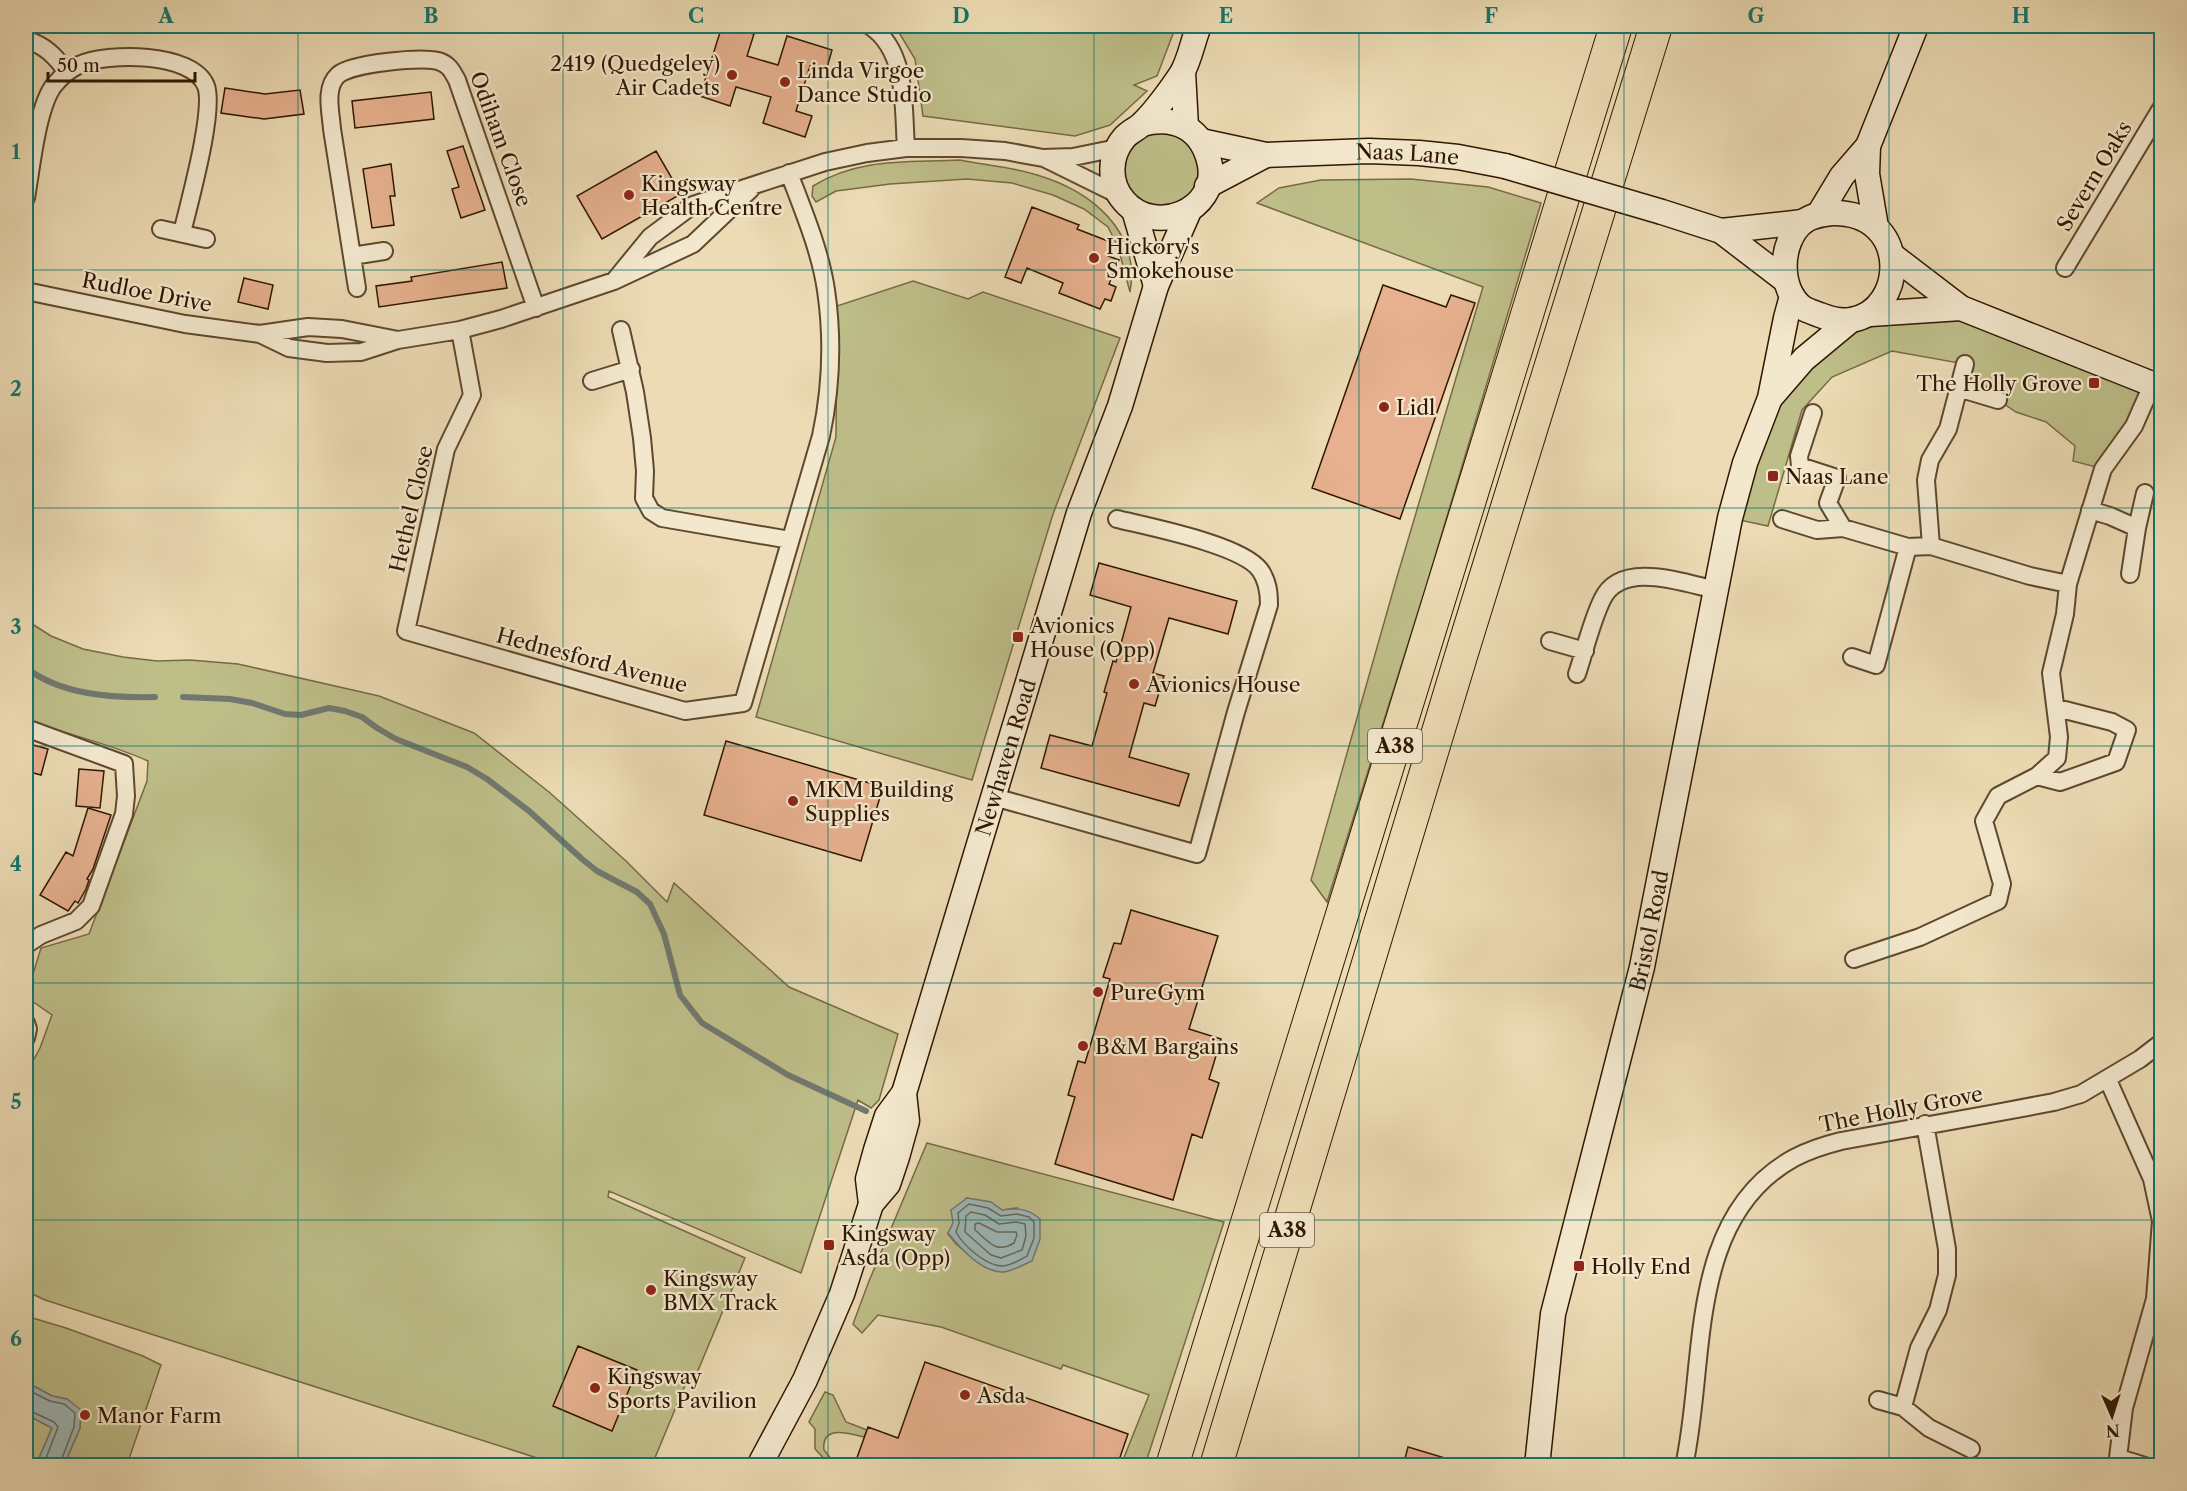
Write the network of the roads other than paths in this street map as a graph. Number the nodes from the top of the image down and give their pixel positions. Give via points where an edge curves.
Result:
1 (870, 26) edge
2 (1199, 26) edge
3 (1616, 26) edge
4 (1656, 26) edge
5 (1916, 26) edge
6 (26, 40) edge
7 (67, 72) junction
8 (1183, 72) junction
9 (2162, 107) edge
10 (1142, 124) junction
11 (1194, 134) junction
12 (1868, 146) junction
13 (906, 148) junction
14 (1117, 148) junction
15 (1266, 155) junction
16 (1042, 158) junction
17 (789, 173) junction
18 (1208, 186) junction
19 (754, 187) junction
20 (26, 198) edge
21 (1126, 202) junction
22 (1189, 211) junction
23 (1811, 218) junction
24 (1876, 227) junction
25 (160, 229) dead end
26 (1721, 231) junction
27 (182, 233) junction
28 (206, 238) dead end
29 (384, 251) dead end
30 (352, 256) junction
31 (1893, 256) junction
32 (2065, 268) dead end
33 (614, 281) junction
34 (1156, 286) junction
35 (357, 288) dead end
36 (1789, 288) junction
37 (26, 291) edge
38 (536, 308) junction
39 (1961, 308) junction
40 (1860, 317) junction
41 (460, 330) junction
42 (621, 330) dead end
43 (260, 334) junction
44 (398, 340) junction
45 (1965, 364) dead end
46 (631, 369) junction
47 (592, 381) dead end
48 (2157, 387) edge
49 (1958, 388) junction
50 (1770, 398) junction
51 (1998, 400) dead end
52 (1813, 413) dead end
53 (2145, 493) dead end
54 (2090, 510) junction
55 (1117, 519) dead end
56 (1782, 519) dead end
57 (1843, 528) junction
58 (2137, 528) junction
59 (790, 540) junction
60 (1931, 546) junction
61 (1908, 547) junction
62 (2130, 574) dead end
63 (2068, 584) junction
64 (1716, 590) junction
65 (406, 631) joint
66 (1550, 641) dead end
67 (1585, 651) junction
68 (1852, 657) dead end
69 (1577, 674) dead end
70 (2057, 708) junction
71 (26, 728) edge
72 (2037, 776) junction
73 (994, 796) junction
74 (26, 945) edge
75 (1854, 959) dead end
76 (2162, 1042) edge
77 (2108, 1080) junction
78 (1925, 1124) junction
79 (2158, 1299) edge
80 (1878, 1400) dead end
81 (1903, 1407) junction
82 (1971, 1449) dead end
83 (2118, 1462) edge
84 (759, 1466) edge
85 (1172, 1466) edge
86 (1215, 1466) edge
87 (1537, 1466) edge
88 (1684, 1466) edge
89 (2145, 1466) edge

1 - 13 street via 886,41 900,75
2 - 8 street
3 - 85 highway, A38
4 - 86 highway, A38
5 - 12 street
6 - 7 street via 45,47
7 - 20 street via 46,100
7 - 27 street via 80,64 103,59 168,60 197,74 206,85 206,128
8 - 10 street
8 - 11 street
9 - 32 street, Severn Oaks
10 - 11 street via 1155,120 1176,122
10 - 14 street via 1126,135
11 - 15 street, Naas Lane
11 - 18 street via 1207,152 1211,169
12 - 23 street
12 - 24 street via 1867,174
13 - 16 street via 983,149
13 - 17 street, Rudloe Drive via 867,153
14 - 16 street via 1073,157
14 - 21 street via 1112,174
15 - 18 street, Naas Lane
15 - 26 street, Naas Lane, bridge via 1369,151 1458,157 1505,166
16 - 21 street
17 - 19 street, Rudloe Drive
17 - 59 street, Hednesford Avenue via 822,271 829,321 828,403
18 - 22 street
19 - 33 street, Rudloe Drive via 693,244
19 - 33 street, Rudloe Drive via 693,205 650,237
21 - 22 street via 1156,218
21 - 34 street
22 - 34 street, Newhaven Road
23 - 24 street via 1849,213
23 - 26 street, Naas Lane
23 - 36 street via 1793,236 1787,250
24 - 31 street
25 - 27 street
26 - 36 street, Naas Lane
27 - 28 street
29 - 30 street
30 - 35 street, Odiham Close
30 - 38 street, Odiham Close via 332,129 331,87 338,75 354,68 395,60 439,61 450,66 457,80
31 - 39 street
31 - 40 street via 1887,290
33 - 38 street, Rudloe Drive
34 - 73 street, Newhaven Road via 1120,406 1079,513
36 - 40 street via 1803,308 1817,314 1832,320
36 - 50 street, Bristol Road
37 - 43 street, Rudloe Drive via 185,324
38 - 41 street, Rudloe Drive
39 - 40 street
39 - 48 street
40 - 50 street, Bristol Road via 1804,359
41 - 44 street, Rudloe Drive
41 - 65 street, Hethel Close via 472,395 446,449
42 - 46 street
43 - 44 street, Rudloe Drive via 308,327
43 - 44 street, Rudloe Drive via 289,348 327,353 361,352
45 - 49 street
46 - 47 street
46 - 59 street via 645,471 644,498 651,511 662,518
48 - 54 street via 2103,470
49 - 51 street
49 - 60 street via 1947,429 1930,460 1926,480
50 - 64 street, Bristol Road via 1745,463
52 - 57 street via 1799,456 1800,466 1837,478 1828,503
53 - 58 street
54 - 58 street
54 - 63 street
55 - 73 street via 1209,543 1249,559 1261,570 1269,588 1269,605 1197,854
56 - 57 street via 1817,530
57 - 61 street
58 - 62 street
59 - 65 street, Hednesford Avenue via 743,703 685,711
60 - 61 street
60 - 63 street
61 - 68 street via 1876,665
63 - 70 street via 2051,673
64 - 67 street via 1664,579 1623,578 1603,598
64 - 87 street, Bristol Road via 1642,967 1553,1314
66 - 67 street
67 - 69 street
70 - 72 street via 2057,758
70 - 72 street via 2112,722 2127,730 2116,762 2060,782
71 - 74 street via 124,764 126,796 91,906 76,921
72 - 75 street via 1998,796 1984,821 2002,884 1998,901 1920,936
73 - 84 street, Newhaven Road via 904,1093 907,1121 888,1184 871,1204 842,1294 806,1380
76 - 77 street, The Holly Grove
77 - 78 street, The Holly Grove via 2054,1102
77 - 79 street via 2152,1179 2161,1221
78 - 81 street via 1947,1249 1947,1275 1938,1310 1919,1348
78 - 88 street, The Holly Grove via 1841,1141 1793,1158 1770,1174 1739,1209 1720,1243 1702,1323 1691,1436
79 - 83 street via 2124,1408
80 - 81 street
81 - 82 street via 1929,1428
83 - 89 street

